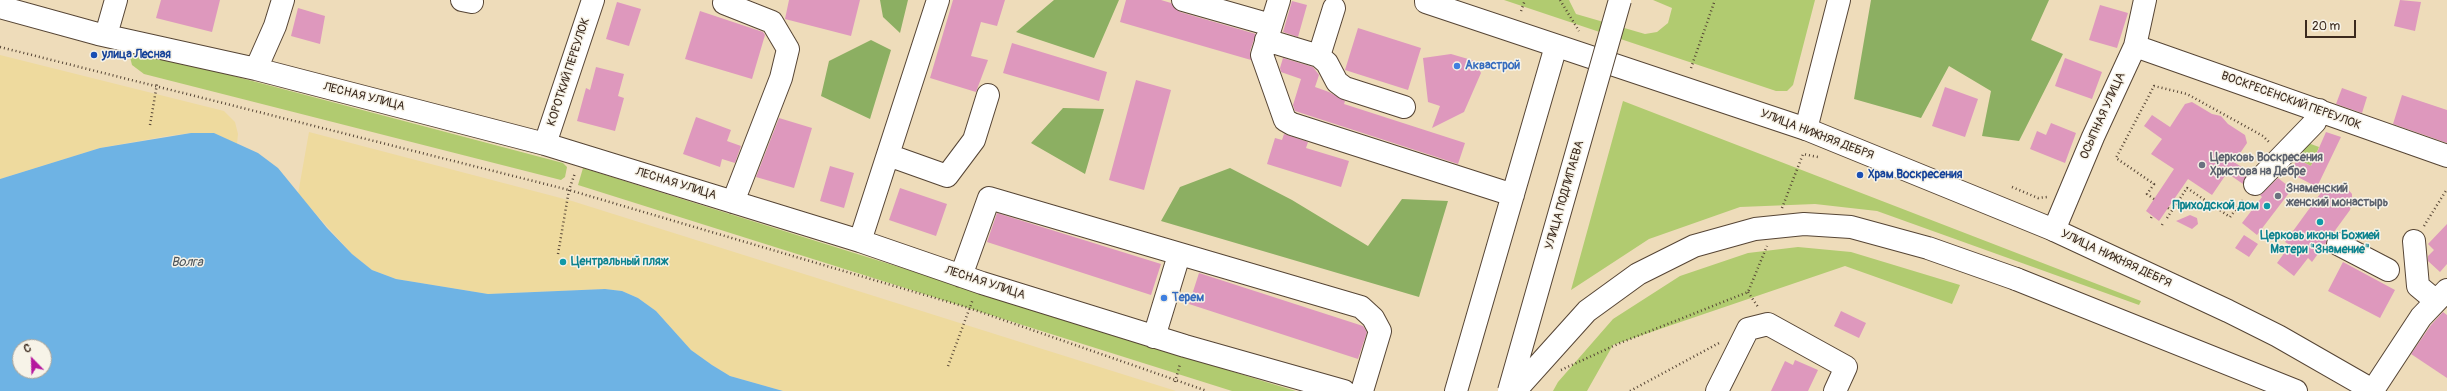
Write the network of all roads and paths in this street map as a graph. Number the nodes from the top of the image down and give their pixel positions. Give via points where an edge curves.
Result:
1 (116, 0) edge
2 (282, 0) edge
3 (593, 0) edge
4 (938, 0) edge
5 (1183, 0) edge
6 (1279, 0) edge
7 (1525, 0) edge
8 (1560, 0) edge
9 (1620, 0) edge
10 (1714, 0) edge
11 (1839, 0) edge
12 (2144, 0) edge
13 (1423, 1) edge
14 (724, 3) dead end
15 (0, 7) edge
16 (1334, 8) dead end
17 (1521, 11) dead end
18 (1580, 31) dead end
19 (1268, 32) junction
20 (106, 35) junction
21 (0, 46) edge
22 (1556, 46) junction
23 (2135, 46) junction
24 (1319, 56) junction
25 (1691, 68) dead end
26 (256, 69) junction
27 (157, 84) junction
28 (988, 95) dead end
29 (1404, 107) dead end
30 (2319, 110) junction
31 (150, 125) dead end
32 (1806, 129) junction
33 (545, 144) junction
34 (888, 155) junction
35 (2283, 155) junction
36 (2447, 156) edge
37 (1818, 157) dead end
38 (576, 168) dead end
39 (2255, 184) joint
40 (2447, 189) edge
41 (569, 190) junction
42 (1512, 195) junction
43 (2154, 199) dead end
44 (733, 202) junction
45 (2168, 208) dead end
46 (2171, 210) junction
47 (1780, 212) dead end
48 (2167, 218) dead end
49 (2054, 230) junction
50 (860, 241) junction
51 (1769, 241) dead end
52 (2414, 241) joint
53 (2338, 244) dead end
54 (558, 254) dead end
55 (1179, 254) junction
56 (2388, 270) dead end
57 (961, 276) junction
58 (2442, 296) edge
59 (969, 308) junction
60 (1154, 337) junction
61 (1740, 346) junction
62 (1181, 358) dead end
63 (948, 366) dead end
64 (1557, 372) dead end
65 (1175, 382) junction
66 (2373, 390) edge
67 (1207, 391) edge
68 (1344, 391) edge
69 (1362, 391) edge
70 (1456, 391) edge
71 (1509, 391) edge
72 (1515, 391) edge
73 (1630, 391) edge
74 (1717, 391) edge
75 (1835, 391) edge
76 (2296, 391) edge

1 - 20 main road
2 - 26 main road via 275,26
3 - 33 main road, КОРОТКИЙ ПЕРЕУЛОК
4 - 34 main road
5 - 19 main road
6 - 19 main road
7 - 17 path
8 - 18 path
9 - 71 main road, УЛИЦА ПОДЛИПАЕВА, bridge
10 - 25 path
11 - 32 main road
12 - 23 main road, ОСЫПНАЯ УЛИЦА
13 - 22 main road, УЛИЦА НИЖНЯЯ ДЕБРЯ
14 - 44 main road via 772,22 788,49 781,78
15 - 20 main road, ЛЕСНАЯ УЛИЦА
16 - 24 main road
19 - 24 main road
19 - 42 main road via 1263,60 1282,114 1292,124
20 - 26 main road, ЛЕСНАЯ УЛИЦА
21 - 27 path
22 - 32 main road, УЛИЦА НИЖНЯЯ ДЕБРЯ
22 - 42 main road
23 - 30 main road, ВОСКРЕСЕНСКИЙ ПЕРЕУЛОК
23 - 49 main road, ОСЫПНАЯ УЛИЦА
24 - 29 main road via 1327,63 1337,82 1345,88
26 - 33 main road, ЛЕСНАЯ УЛИЦА
27 - 31 path
27 - 41 path
28 - 34 main road via 974,140 947,176
30 - 35 main road via 2315,122
30 - 36 main road, ВОСКРЕСЕНСКИЙ ПЕРЕУЛОК
32 - 49 main road, УЛИЦА НИЖНЯЯ ДЕБРЯ
33 - 44 main road, ЛЕСНАЯ УЛИЦА
34 - 50 main road
35 - 39 main road
35 - 43 path via 2262,136 2187,94 2154,86 2116,158 2154,184 2147,194
37 - 47 path via 1803,154
38 - 41 path
39 - 46 path via 2230,217 2187,188
40 - 52 path
41 - 54 path
41 - 59 path
42 - 70 main road
44 - 50 main road, ЛЕСНАЯ УЛИЦА
45 - 46 path
46 - 48 path
49 - 66 main road, УЛИЦА НИЖНЯЯ ДЕБРЯ via 2278,336
50 - 57 main road, ЛЕСНАЯ УЛИЦА
51 - 64 path via 1748,292 1620,343
52 - 58 main road via 2418,286
53 - 56 main road
55 - 57 main road via 989,198
55 - 60 main road
55 - 69 main road via 1361,307 1373,318 1380,331
57 - 60 main road, ЛЕСНАЯ УЛИЦА
58 - 66 main road via 2421,317
59 - 63 path
59 - 65 path
60 - 68 main road, ЛЕСНАЯ УЛИЦА
61 - 73 path via 1720,343
61 - 74 main road
61 - 75 main road via 1748,329 1768,324 1846,366
62 - 65 path
65 - 67 path
72 - 76 main road, bridge via 1587,311 1638,274 1694,246 1755,229 1804,224 1851,227 1928,248 2016,279

